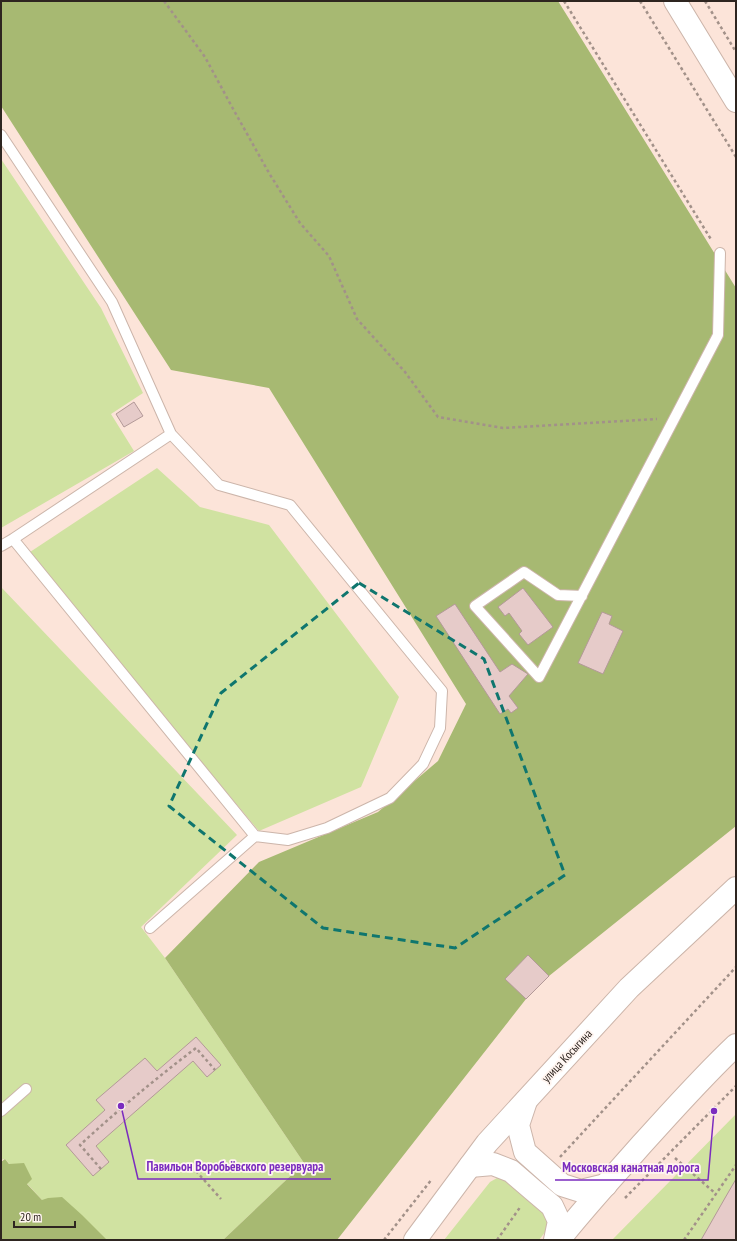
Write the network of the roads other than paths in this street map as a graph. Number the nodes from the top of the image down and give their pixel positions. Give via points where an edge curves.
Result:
1 (675, 1) edge
2 (736, 101) edge
3 (1, 135) edge
4 (720, 253) road end
5 (171, 434) junction
6 (13, 539) junction
7 (1, 546) edge
8 (582, 596) junction
9 (255, 836) junction
10 (736, 888) edge
11 (150, 928) dead end
12 (736, 1045) edge
13 (26, 1089) dead end
14 (526, 1100) junction
15 (1, 1111) edge
16 (470, 1166) junction
17 (606, 1185) junction
18 (415, 1240) edge
19 (555, 1240) edge
20 (558, 1240) edge

1 - 2 main road
3 - 5 lane via 112,302
4 - 8 lane via 718,335
5 - 6 lane
5 - 9 lane via 220,485 290,505 442,690 440,728 423,764 390,798 327,828 288,840
6 - 7 lane
6 - 9 lane
8 - 8 lane via 558,595 524,572 475,606 539,677
9 - 11 lane
10 - 14 main road, улица Косыгина via 629,988
12 - 17 main road via 713,1066
13 - 15 lane
14 - 16 main road, улица Косыгина
14 - 17 main road via 518,1125 525,1152 562,1185 581,1191
16 - 18 main road, улица Косыгина
16 - 19 main road via 493,1164 511,1171 552,1206 559,1221
17 - 20 main road

